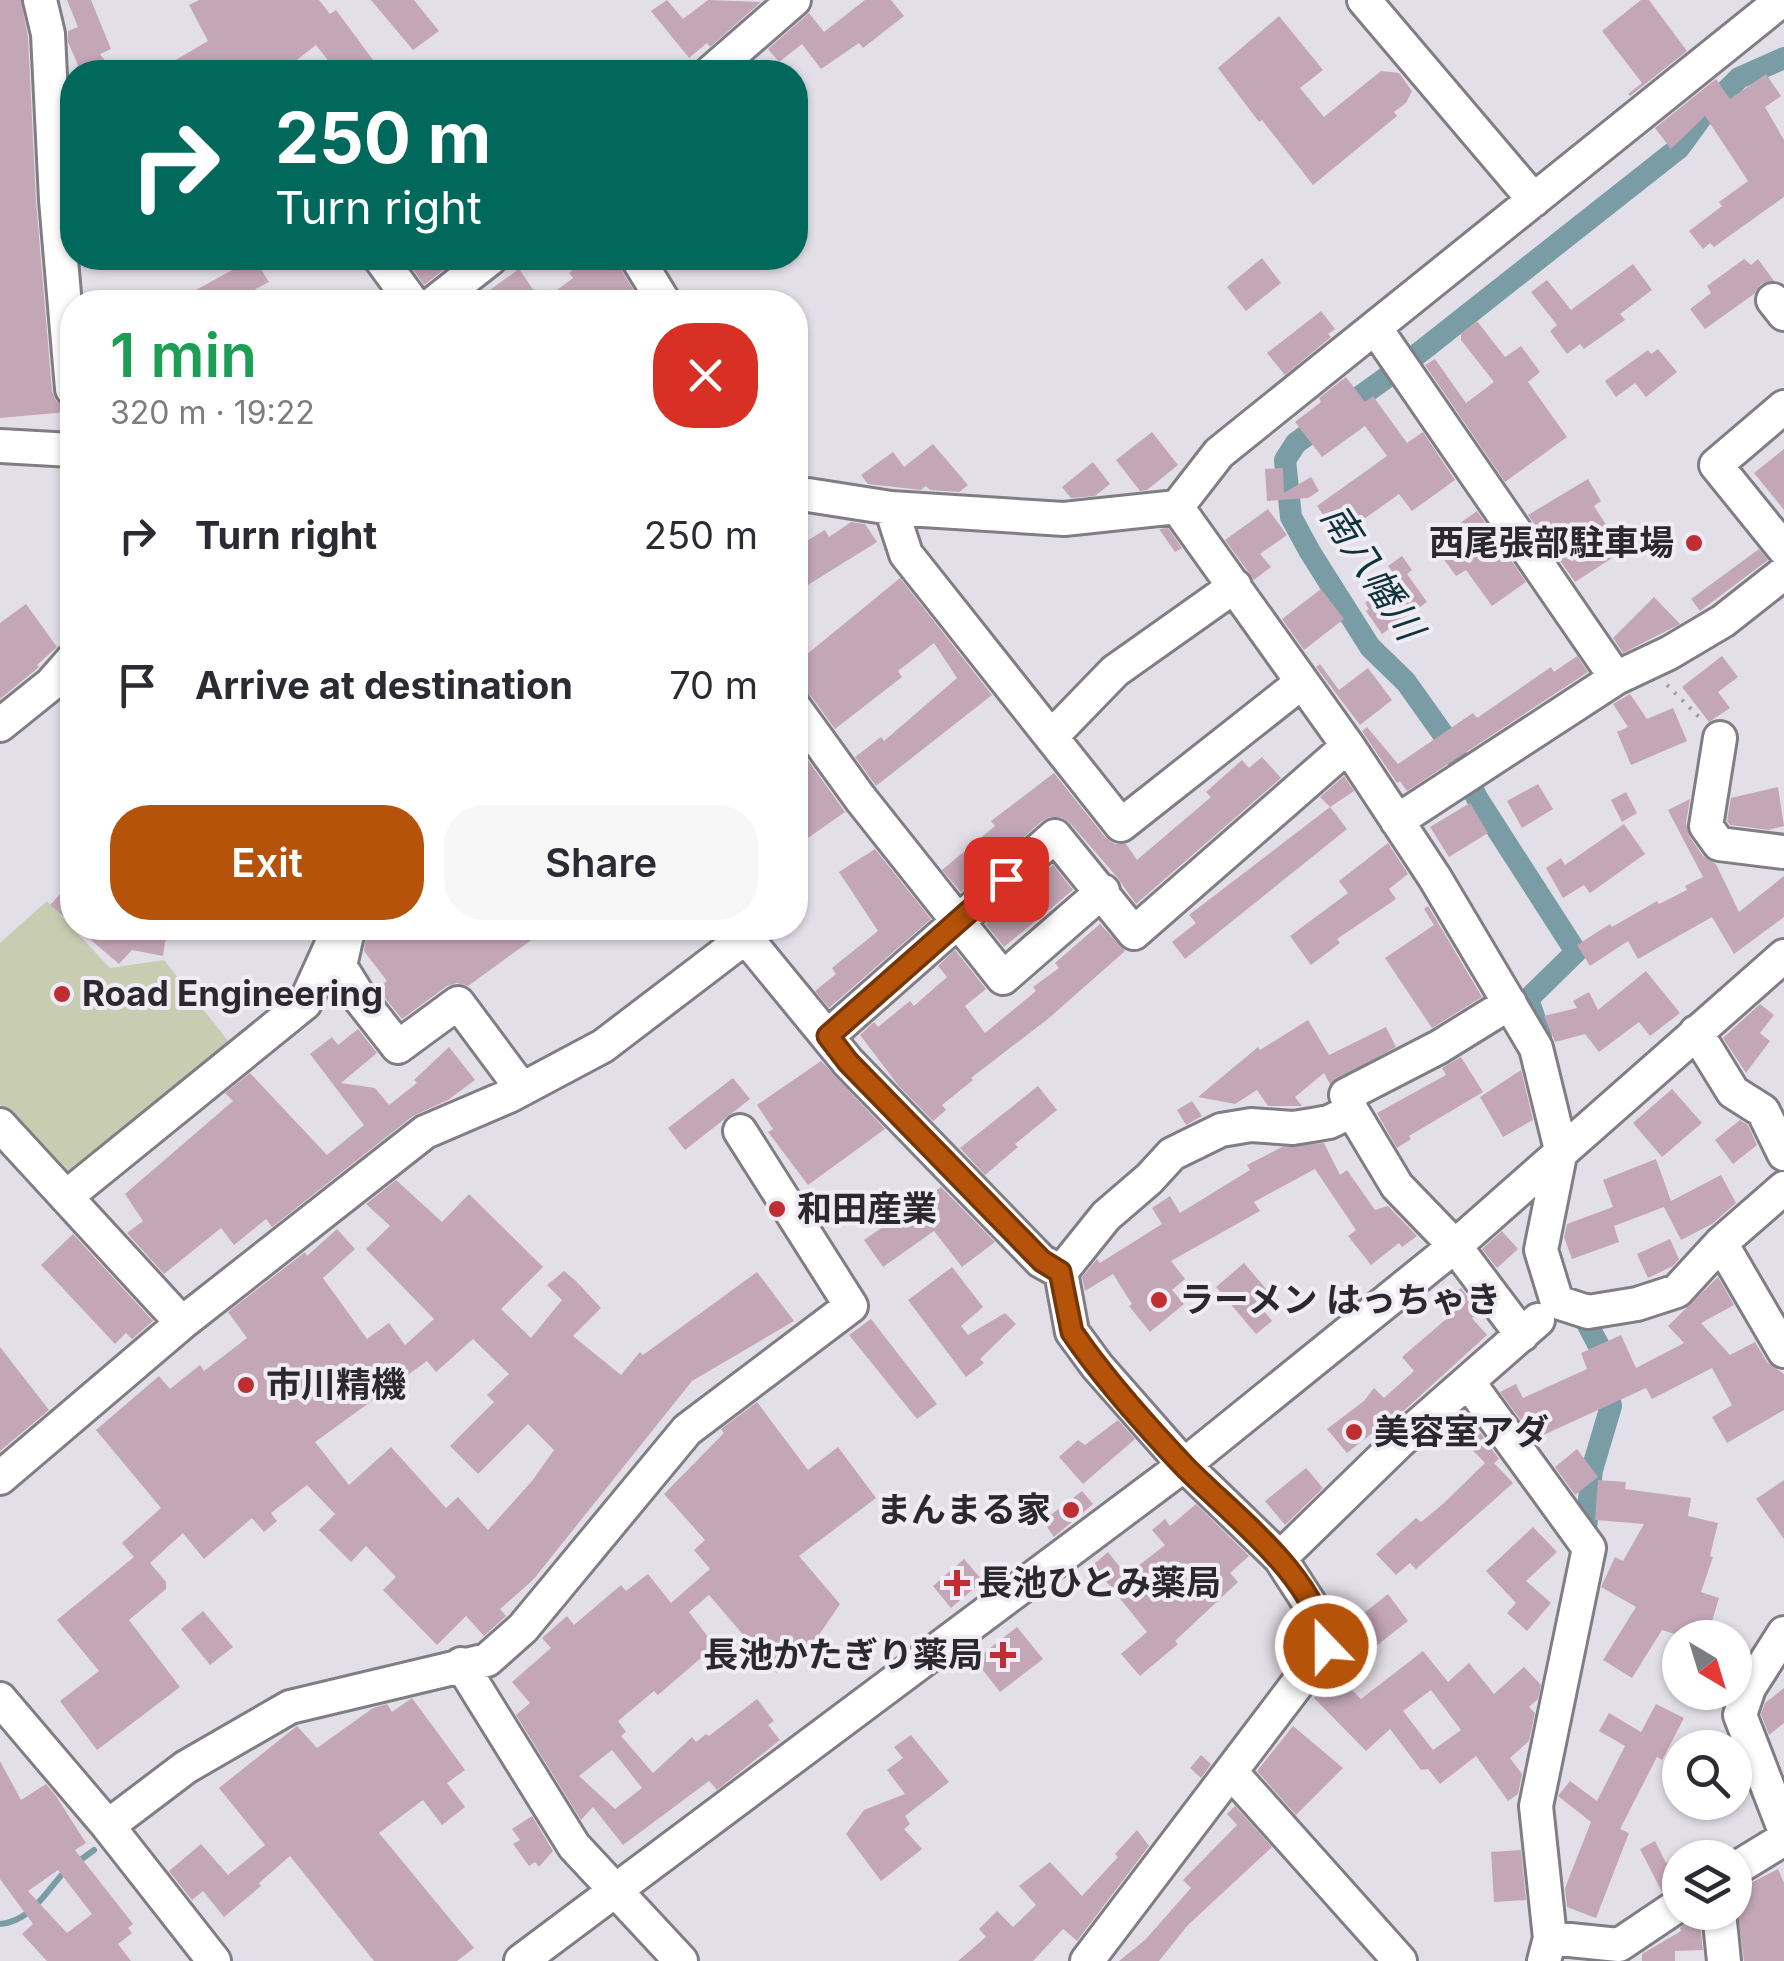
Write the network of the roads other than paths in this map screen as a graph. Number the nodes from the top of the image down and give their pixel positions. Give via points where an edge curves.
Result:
1 (40, 0) edge
2 (794, 0) edge
3 (1364, 0) edge
4 (1782, 0) edge
5 (725, 60) edge
6 (50, 84) junction
7 (60, 95) edge
8 (1534, 200) junction
9 (60, 243) edge
10 (476, 270) edge
11 (451, 290) edge
12 (1376, 329) junction
13 (1784, 407) edge
14 (0, 446) edge
15 (60, 449) edge
16 (808, 493) edge
17 (891, 508) junction
18 (1177, 508) junction
19 (1784, 549) edge
20 (1784, 573) edge
21 (1235, 586) junction
22 (60, 674) edge
23 (1616, 678) junction
24 (1302, 683) junction
25 (0, 724) edge
26 (808, 725) edge
27 (1052, 737) junction
28 (1720, 738) road end
29 (1348, 746) junction
30 (1396, 822) junction
31 (1784, 852) edge
32 (1103, 891) junction
33 (957, 922) junction
34 (334, 940) edge
35 (345, 940) edge
36 (732, 940) edge
37 (749, 940) edge
38 (1784, 956) edge
39 (361, 1000) junction
40 (305, 1003) junction
41 (1510, 1003) junction
42 (1696, 1032) junction
43 (828, 1036) junction
44 (508, 1096) junction
45 (1352, 1111) junction
46 (0, 1126) edge
47 (740, 1132) dead end
48 (1561, 1150) junction
49 (1784, 1154) edge
50 (1784, 1188) edge
51 (66, 1196) junction
52 (1721, 1243) junction
53 (1455, 1246) junction
54 (1060, 1272) junction
55 (1557, 1302) junction
56 (182, 1323) junction
57 (1522, 1335) junction
58 (1784, 1351) edge
59 (1469, 1383) junction
60 (1184, 1465) junction
61 (0, 1478) edge
62 (1280, 1558) junction
63 (1784, 1633) edge
64 (461, 1664) junction
65 (0, 1698) edge
66 (1230, 1772) junction
67 (108, 1826) junction
68 (1784, 1828) edge
69 (1784, 1839) edge
70 (1752, 1859) edge
71 (616, 1889) junction
72 (1662, 1919) edge
73 (1721, 1930) edge
74 (1547, 1949) edge
75 (1623, 1953) edge
76 (214, 1961) edge
77 (521, 1961) edge
78 (681, 1961) edge
79 (1087, 1961) edge
80 (1400, 1961) edge
81 (1724, 1961) edge

1 - 6 street
2 - 5 street
3 - 8 street
4 - 8 street
6 - 7 street
6 - 9 street
8 - 12 street
10 - 11 street
12 - 18 street via 1219,453
12 - 23 street
13 - 19 street via 1716,465
14 - 15 street
16 - 17 street
17 - 18 street via 1064,519
17 - 27 street via 906,554
18 - 21 street
20 - 23 street via 1723,621
21 - 24 street
21 - 27 street via 1115,671
22 - 25 street
23 - 30 street
24 - 27 street via 1121,825
24 - 29 street
26 - 33 street
28 - 31 street via 1706,826 1718,844
29 - 30 street
29 - 32 street via 1134,933
30 - 41 street
32 - 33 street via 1055,836
32 - 33 street via 1004,978
33 - 43 street
34 - 40 street
35 - 39 street via 340,966
36 - 44 street via 603,1046
37 - 43 street
38 - 42 street
39 - 40 street via 326,992
39 - 44 street via 398,1047 458,1003 516,1081
40 - 51 street
41 - 45 street via 1346,1095
41 - 48 street via 1536,1048
42 - 48 street
42 - 49 street via 1733,1092 1763,1110
43 - 54 street via 1042,1261
44 - 56 street via 425,1132
45 - 53 street via 1397,1186
45 - 54 street via 1312,1125 1221,1130 1172,1154 1106,1216
46 - 51 street
47 - 64 street via 850,1306 687,1430 522,1628 487,1660
48 - 53 street
48 - 55 street via 1541,1250
50 - 52 street
51 - 56 street
52 - 55 street via 1677,1291 1588,1312
52 - 58 street
53 - 57 street
53 - 60 street
54 - 60 street via 1072,1332
55 - 57 street
56 - 61 street
57 - 59 street
59 - 62 street
59 - 74 street via 1589,1548 1536,1806
60 - 62 street
60 - 71 street
62 - 66 street via 1323,1624 1326,1646
63 - 68 street via 1740,1715
64 - 67 street via 290,1707 186,1767
64 - 71 street via 574,1846
65 - 67 street
66 - 79 street
66 - 80 street
67 - 76 street
69 - 70 street
71 - 77 street
71 - 78 street
72 - 75 street
73 - 81 street
74 - 75 street

